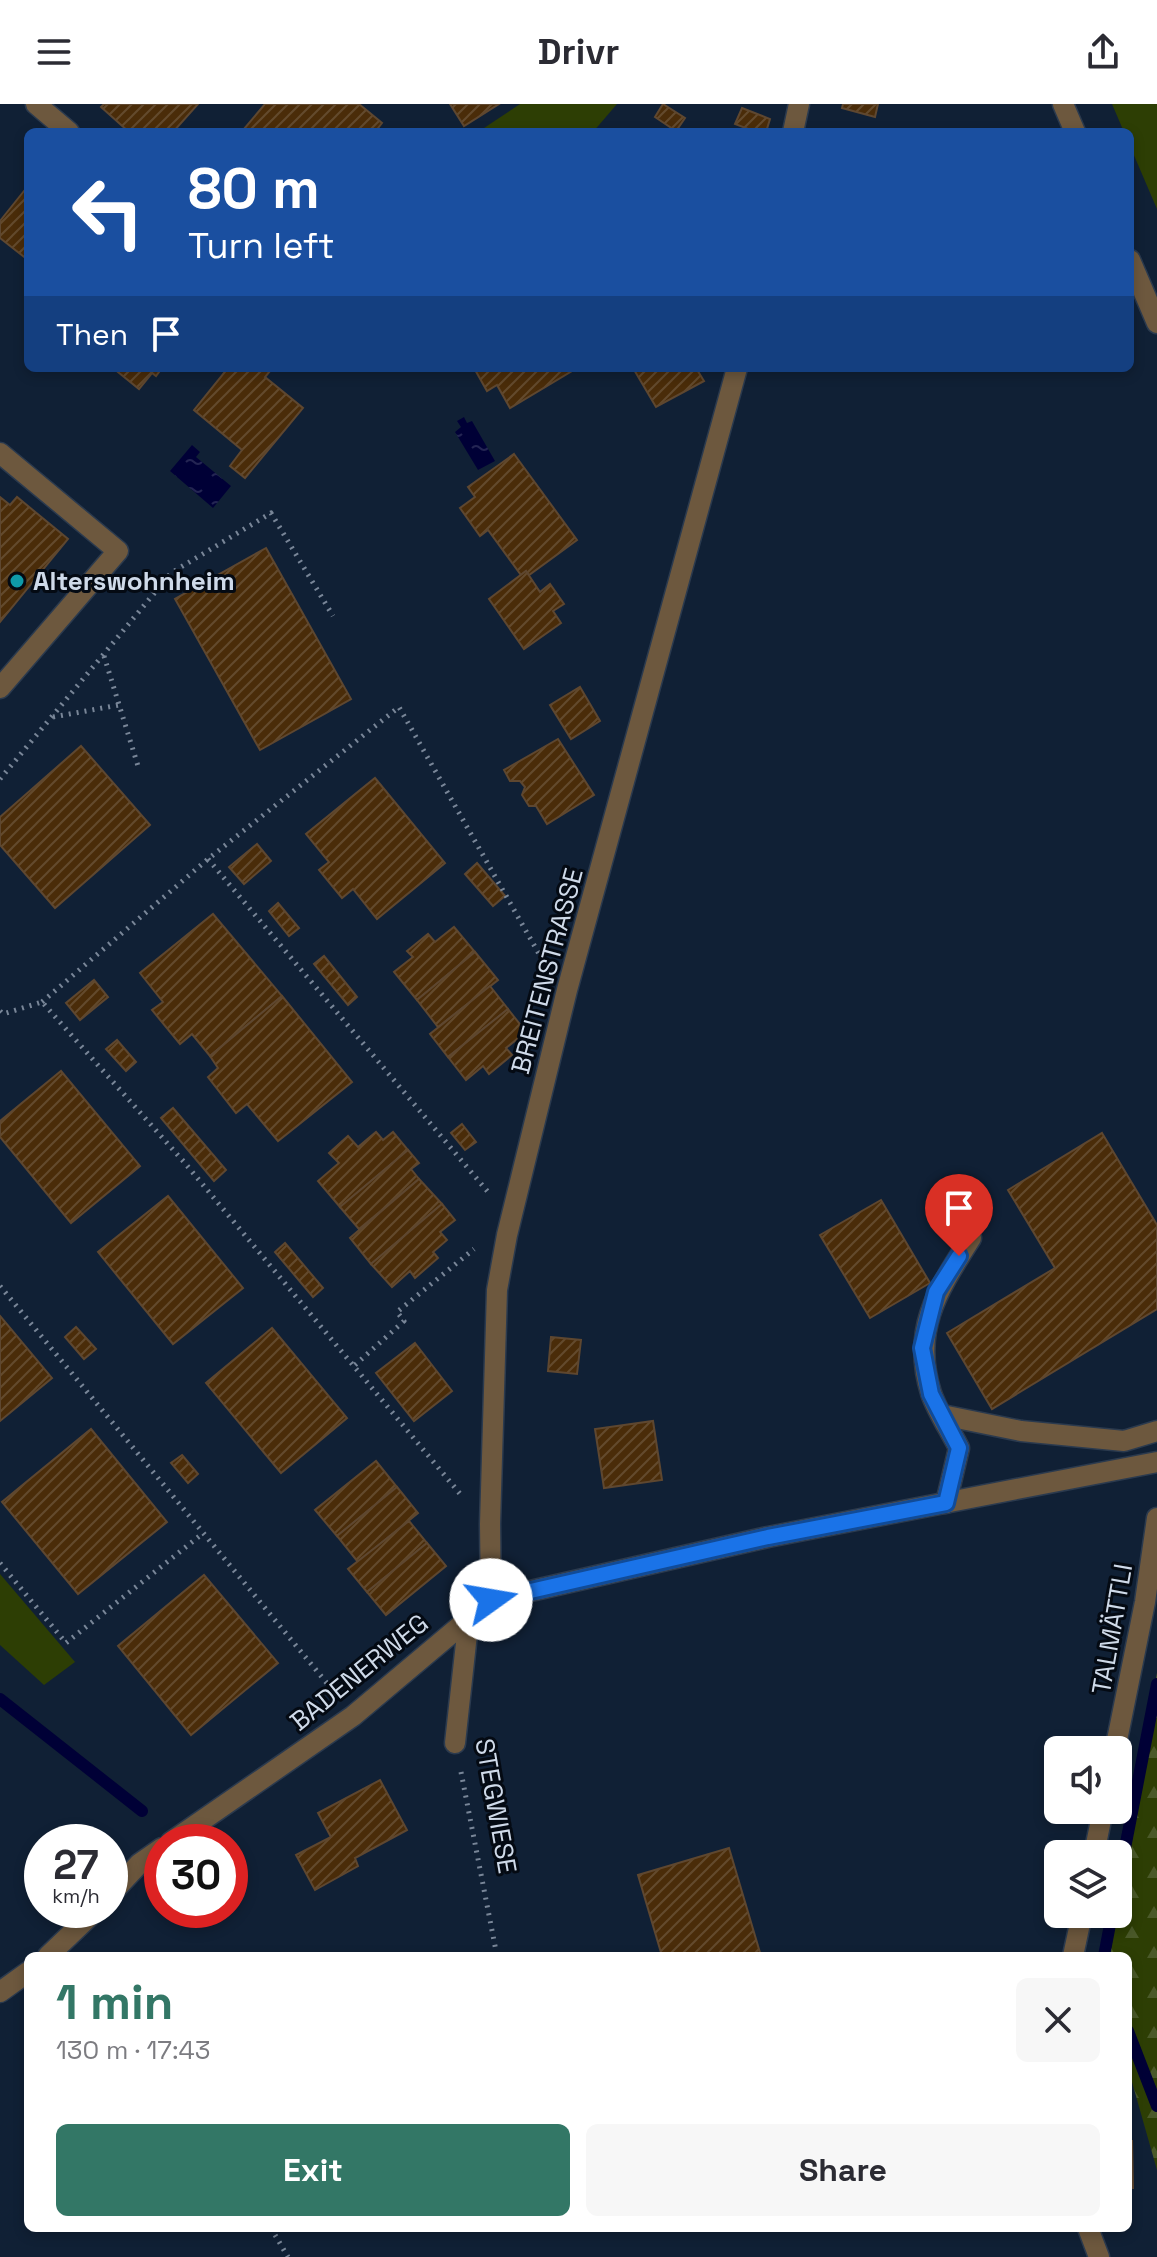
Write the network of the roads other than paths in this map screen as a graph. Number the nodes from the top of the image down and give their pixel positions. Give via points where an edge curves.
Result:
1 (36, 104) edge
2 (799, 104) edge
3 (1063, 104) edge
4 (64, 128) edge
5 (794, 128) edge
6 (1073, 128) edge
7 (1134, 269) edge
8 (1157, 323) edge
9 (736, 372) edge
10 (0, 453) edge
11 (0, 688) edge
12 (971, 1238) dead end
13 (942, 1415) junction
14 (1157, 1431) edge
15 (1157, 1462) edge
16 (946, 1503) junction
17 (1157, 1518) edge
18 (491, 1600) junction
19 (469, 1616) junction
20 (1118, 1736) edge
21 (455, 1743) road end
22 (197, 1824) edge
23 (144, 1861) edge
24 (128, 1876) edge
25 (77, 1928) edge
26 (1079, 1928) edge
27 (52, 1952) edge
28 (1074, 1952) edge
29 (24, 1975) edge
30 (0, 1992) edge
31 (1090, 2232) edge
32 (1099, 2257) edge

1 - 4 street
2 - 5 street
3 - 6 street
7 - 8 street
9 - 18 street, BREITENSTRASSE via 567,990 497,1290
10 - 11 street via 118,551
12 - 13 street via 936,1292 922,1348 931,1394
13 - 14 street via 1021,1431 1124,1441
13 - 16 street via 959,1448
15 - 16 street, BADENERWEG
16 - 18 street, BADENERWEG
17 - 20 street, TALMÄTTLI
18 - 19 street, BADENERWEG
19 - 21 street, STEGWIESE
19 - 22 street, BADENERWEG via 353,1716
23 - 24 street
25 - 27 street
26 - 28 street
29 - 30 street
31 - 32 street

